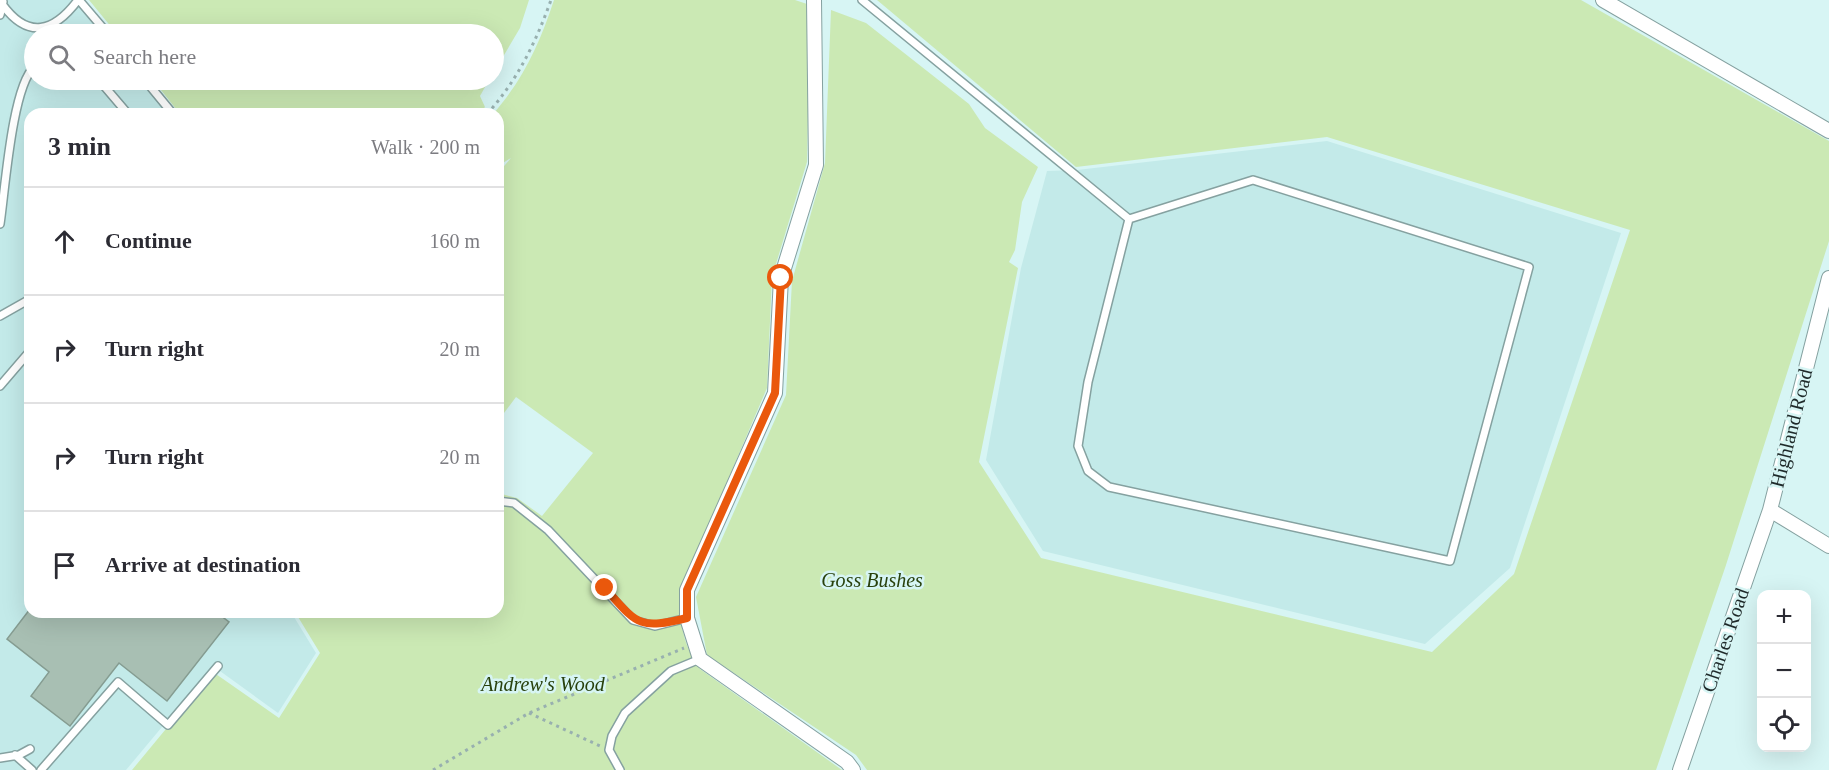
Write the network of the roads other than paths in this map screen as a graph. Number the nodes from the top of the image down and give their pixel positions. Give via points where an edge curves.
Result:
1 (78, 0) edge
2 (814, 0) edge
3 (862, 0) edge
4 (1603, 0) edge
5 (3, 2) edge
6 (0, 15) edge
7 (54, 24) edge
8 (99, 24) edge
9 (24, 25) edge
10 (24, 84) edge
11 (108, 90) edge
12 (153, 90) edge
13 (123, 108) edge
14 (168, 108) edge
15 (1829, 131) edge
16 (1129, 219) junction
17 (0, 224) edge
18 (1829, 278) edge
19 (24, 302) edge
20 (0, 316) edge
21 (24, 358) edge
22 (0, 386) edge
23 (504, 502) edge
24 (1770, 510) junction
25 (1829, 546) edge
26 (687, 618) junction
27 (700, 659) junction
28 (218, 666) dead end
29 (30, 749) dead end
30 (15, 755) junction
31 (0, 758) edge
32 (32, 770) edge
33 (41, 770) edge
34 (620, 770) edge
35 (853, 770) edge
36 (1680, 770) edge

1 - 7 lane
1 - 8 lane
2 - 26 street via 816,165 781,278 775,393 687,590
3 - 16 lane
4 - 15 street
5 - 6 lane
5 - 9 lane via 11,16
10 - 17 lane
11 - 13 lane
12 - 14 lane
16 - 16 lane via 1253,180 1529,267 1449,561 1109,487 1088,471 1078,446 1088,382
18 - 24 street, Highland Road
19 - 20 lane
21 - 22 lane
23 - 26 lane via 514,503 548,530 633,620 655,626
24 - 25 street, Highland Road
24 - 36 street, Charles Road
26 - 27 street
27 - 34 lane via 671,671 625,713 609,750
27 - 35 street
28 - 33 lane via 168,725 118,682
29 - 30 lane
30 - 31 lane
30 - 32 lane

